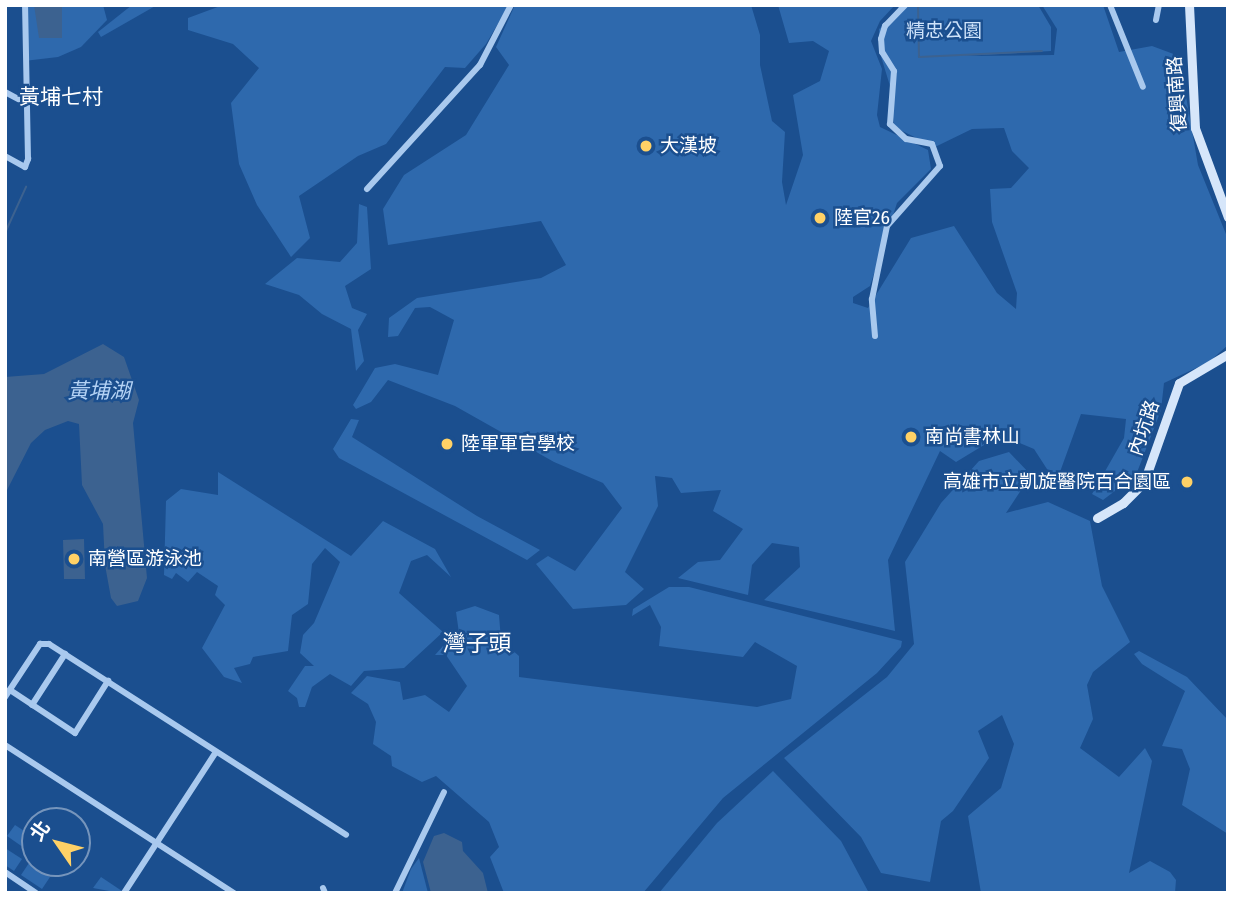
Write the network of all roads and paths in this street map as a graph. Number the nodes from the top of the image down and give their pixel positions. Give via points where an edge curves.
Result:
1 (25, 5) edge
2 (511, 5) edge
3 (905, 5) edge
4 (1110, 5) edge
5 (1159, 5) edge
6 (1189, 5) edge
7 (1156, 20) dead end
8 (1143, 87) dead end
9 (5, 92) edge
10 (24, 102) junction
11 (5, 156) edge
12 (367, 189) dead end
13 (1228, 217) edge
14 (874, 336) dead end
15 (1228, 354) edge
16 (1097, 519) dead end
17 (65, 654) junction
18 (108, 681) junction
19 (7, 693) edge
20 (32, 705) junction
21 (5, 745) edge
22 (216, 752) junction
23 (444, 792) dead end
24 (345, 835) dead end
25 (155, 842) junction
26 (5, 872) edge
27 (36, 893) edge
28 (124, 893) edge
29 (234, 893) edge
30 (395, 893) edge

1 - 10 street
2 - 12 street via 480,65
3 - 14 street via 885,26 881,39 882,51 894,71 890,124 906,139 932,144 940,166 887,226 872,299
4 - 8 street
5 - 7 street
6 - 13 street, 復興南路 via 1195,128
9 - 10 street
10 - 11 street via 25,167
15 - 16 street, 內坑路 via 1179,383 1143,482 1123,503
17 - 18 street
17 - 19 street via 40,644
17 - 20 street
18 - 20 street via 75,733
18 - 22 street
19 - 20 street
21 - 25 street
22 - 24 street
22 - 25 street
23 - 30 street
25 - 28 street
25 - 29 street
26 - 27 street

